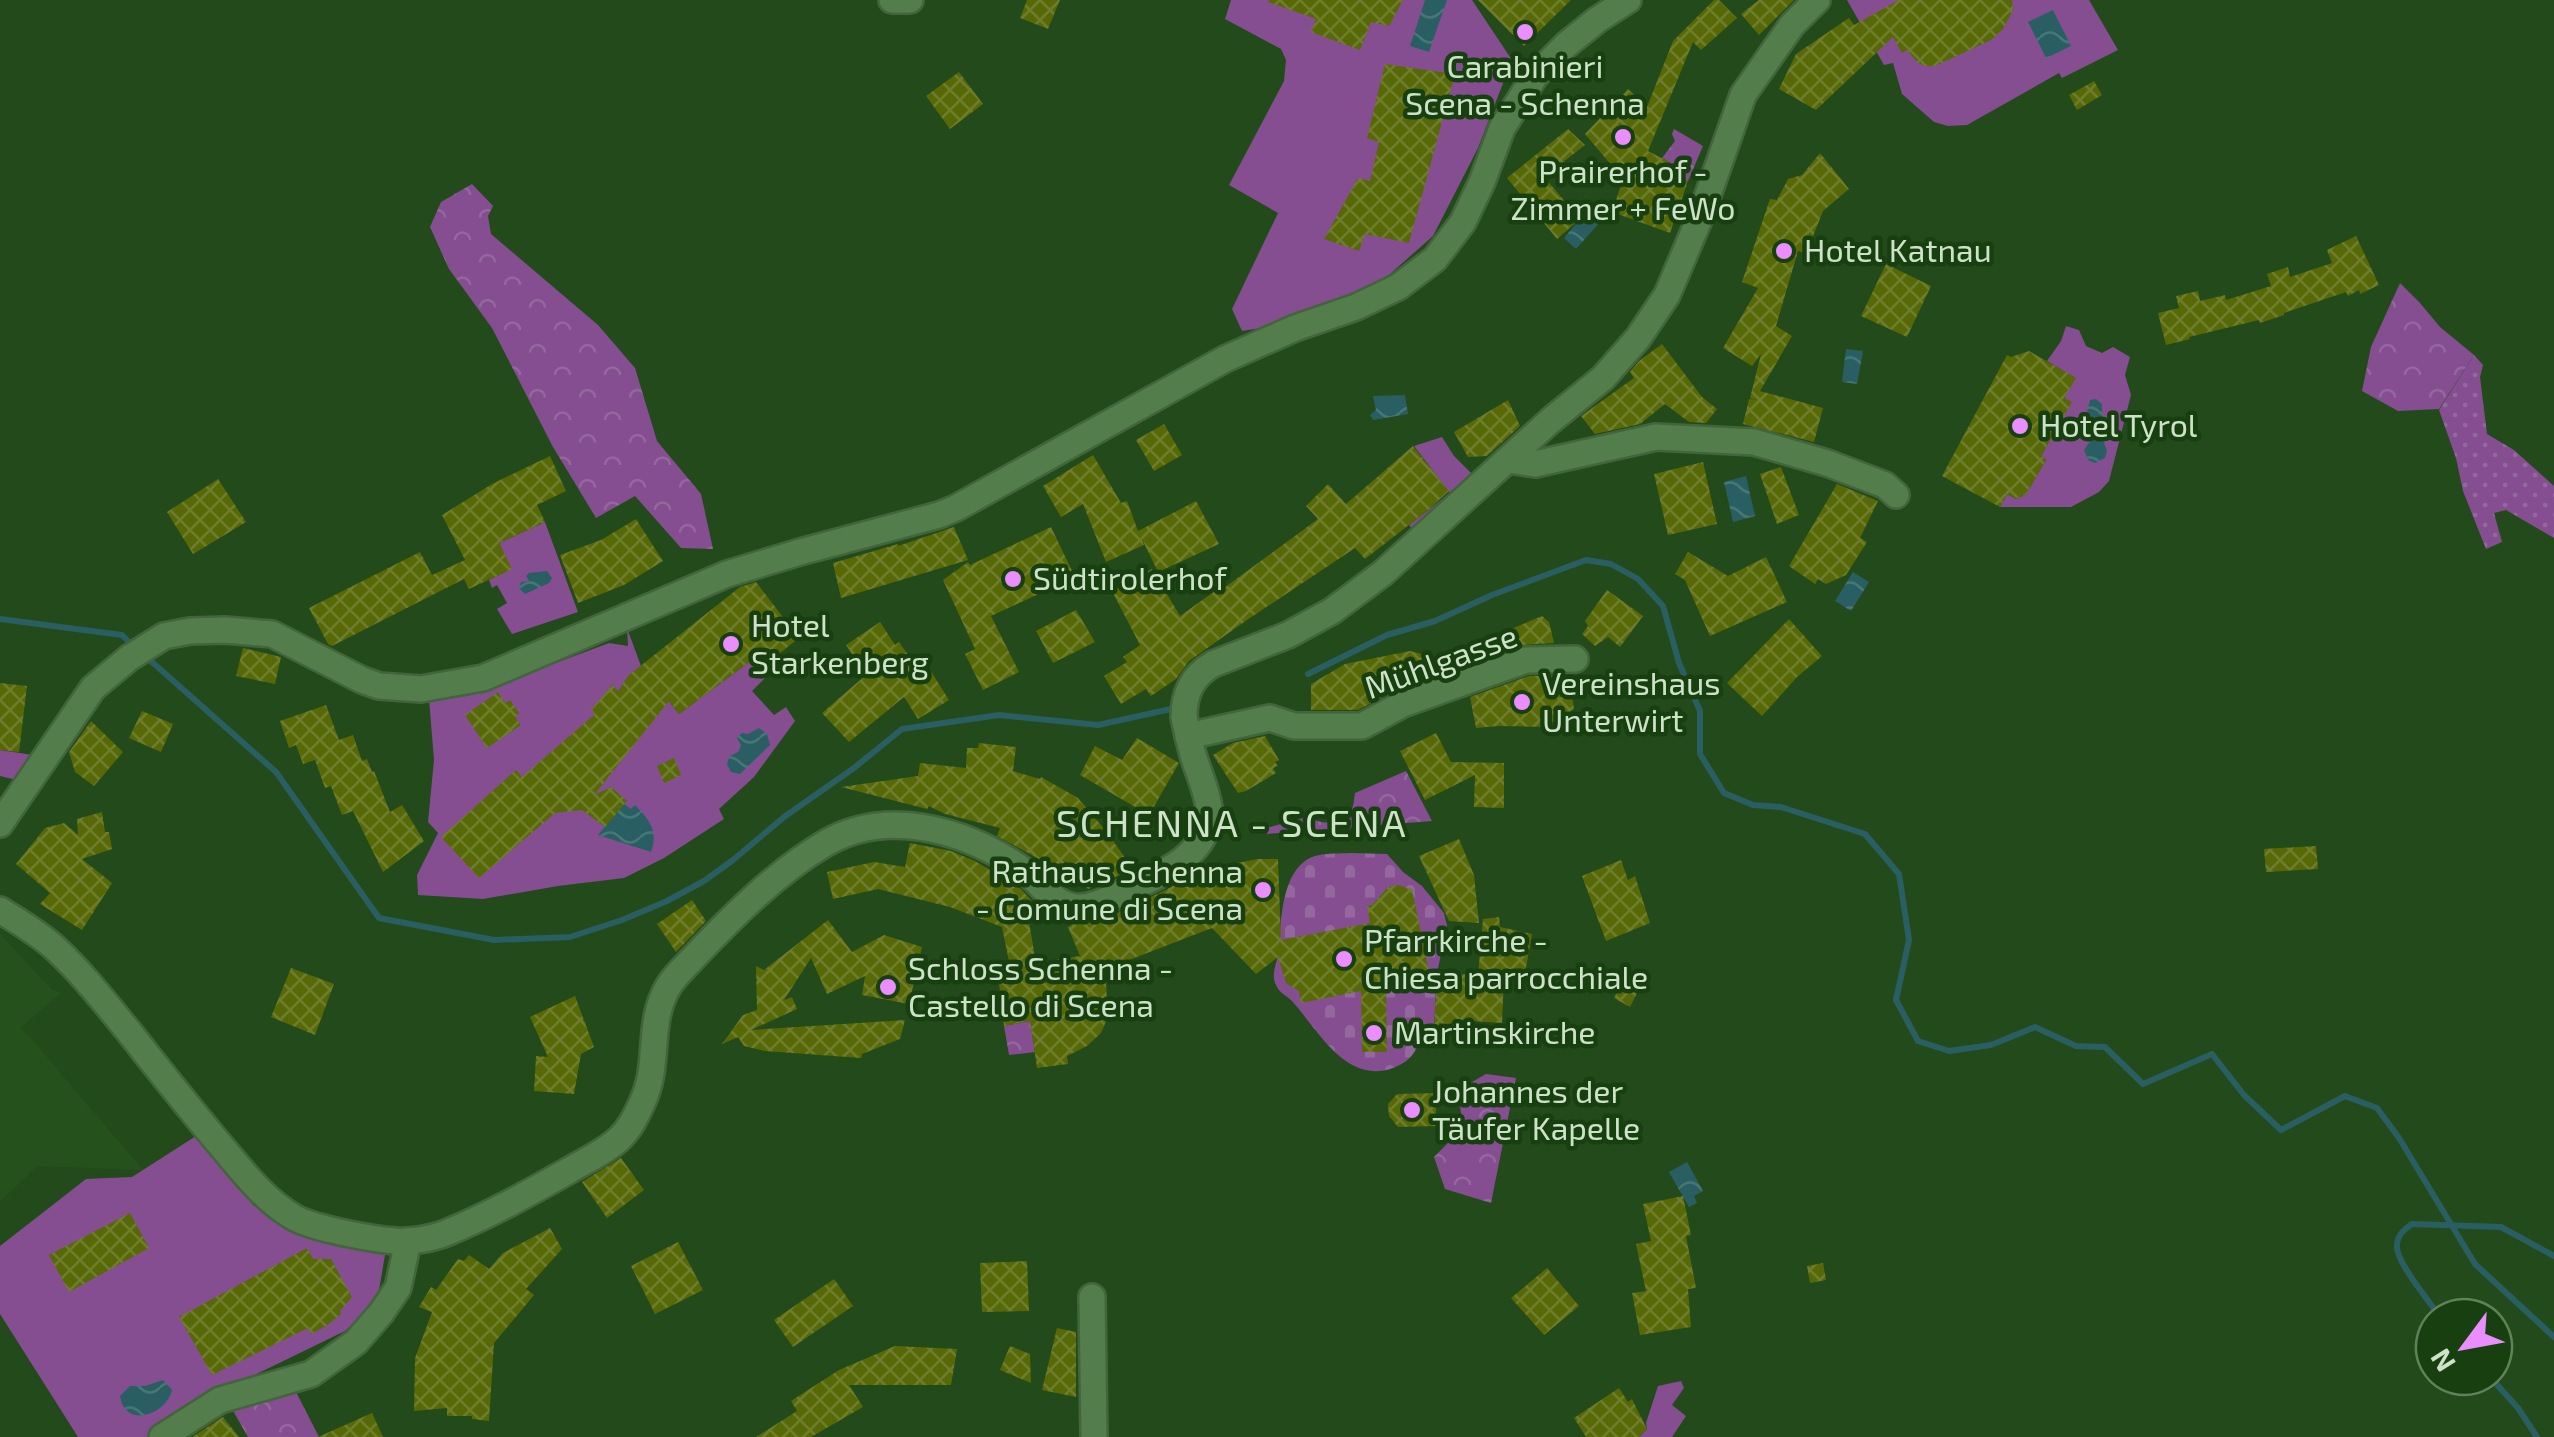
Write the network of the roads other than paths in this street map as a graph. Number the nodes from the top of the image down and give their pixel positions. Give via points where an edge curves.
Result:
1 (892, 0) edge
2 (910, 0) edge
3 (1628, 0) edge
4 (1817, 0) edge
5 (1508, 460) junction
6 (1896, 495) dead end
7 (1575, 660) dead end
8 (1186, 726) junction
9 (0, 824) edge
10 (0, 910) edge
11 (408, 1241) junction
12 (1092, 1296) dead end
13 (162, 1437) edge
14 (1094, 1437) edge

1 - 2 street
3 - 9 street via 1535,76 1502,128 1463,222 1435,259 1398,287 1224,359 956,508 727,574 483,678 422,689 379,686 272,634 164,636 128,658 80,704
4 - 5 street via 1744,95 1701,215 1666,295 1638,338
5 - 6 street via 1535,464 1656,437 1754,442 1827,463
5 - 8 street via 1332,610 1204,670 1186,694
7 - 8 street, Mühlgasse via 1526,660 1403,704 1362,726 1294,726 1265,718
8 - 11 street via 1209,810 1198,847 1187,857 1103,901 1071,908 1008,860 944,832 894,825 829,842 756,897 671,982 654,1024 646,1097 618,1140 526,1195 443,1234
10 - 11 street via 83,975 267,1200 300,1220
11 - 13 street via 398,1288 356,1342 310,1374 220,1400
12 - 14 street

